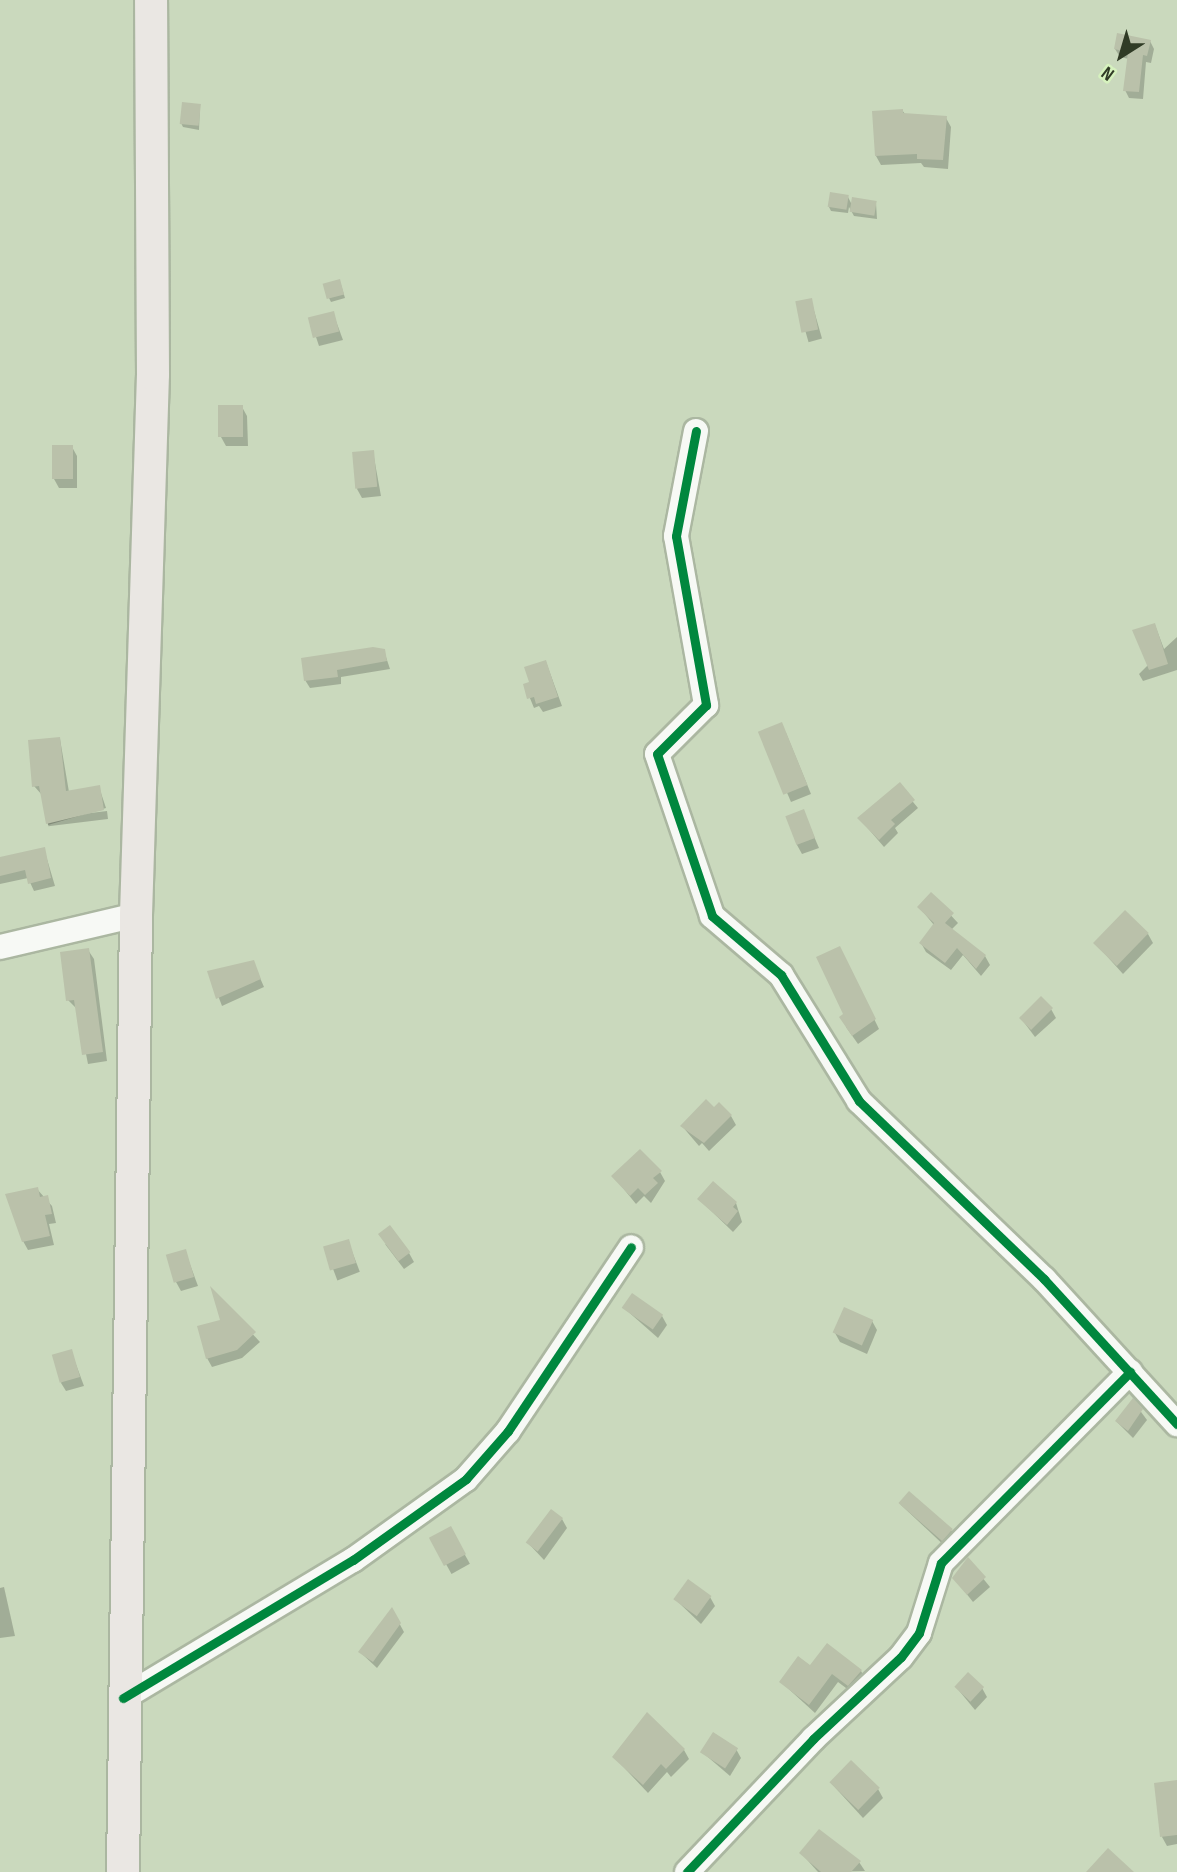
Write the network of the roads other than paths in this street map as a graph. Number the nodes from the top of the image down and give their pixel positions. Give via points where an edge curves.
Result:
1 (151, 0) edge
2 (696, 431) dead end
3 (136, 915) junction
4 (0, 947) edge
5 (631, 1247) dead end
6 (1130, 1372) junction
7 (1177, 1423) edge
8 (122, 1699) junction
9 (123, 1872) edge
10 (687, 1872) edge

1 - 3 main road via 153,374
2 - 6 street via 676,536 706,705 657,754 712,916 781,975 859,1101 1045,1279
3 - 4 street
3 - 8 main road
5 - 8 street via 508,1431 466,1479 353,1560
6 - 7 street
6 - 10 street via 942,1563 919,1633 901,1657 813,1739
8 - 9 main road

